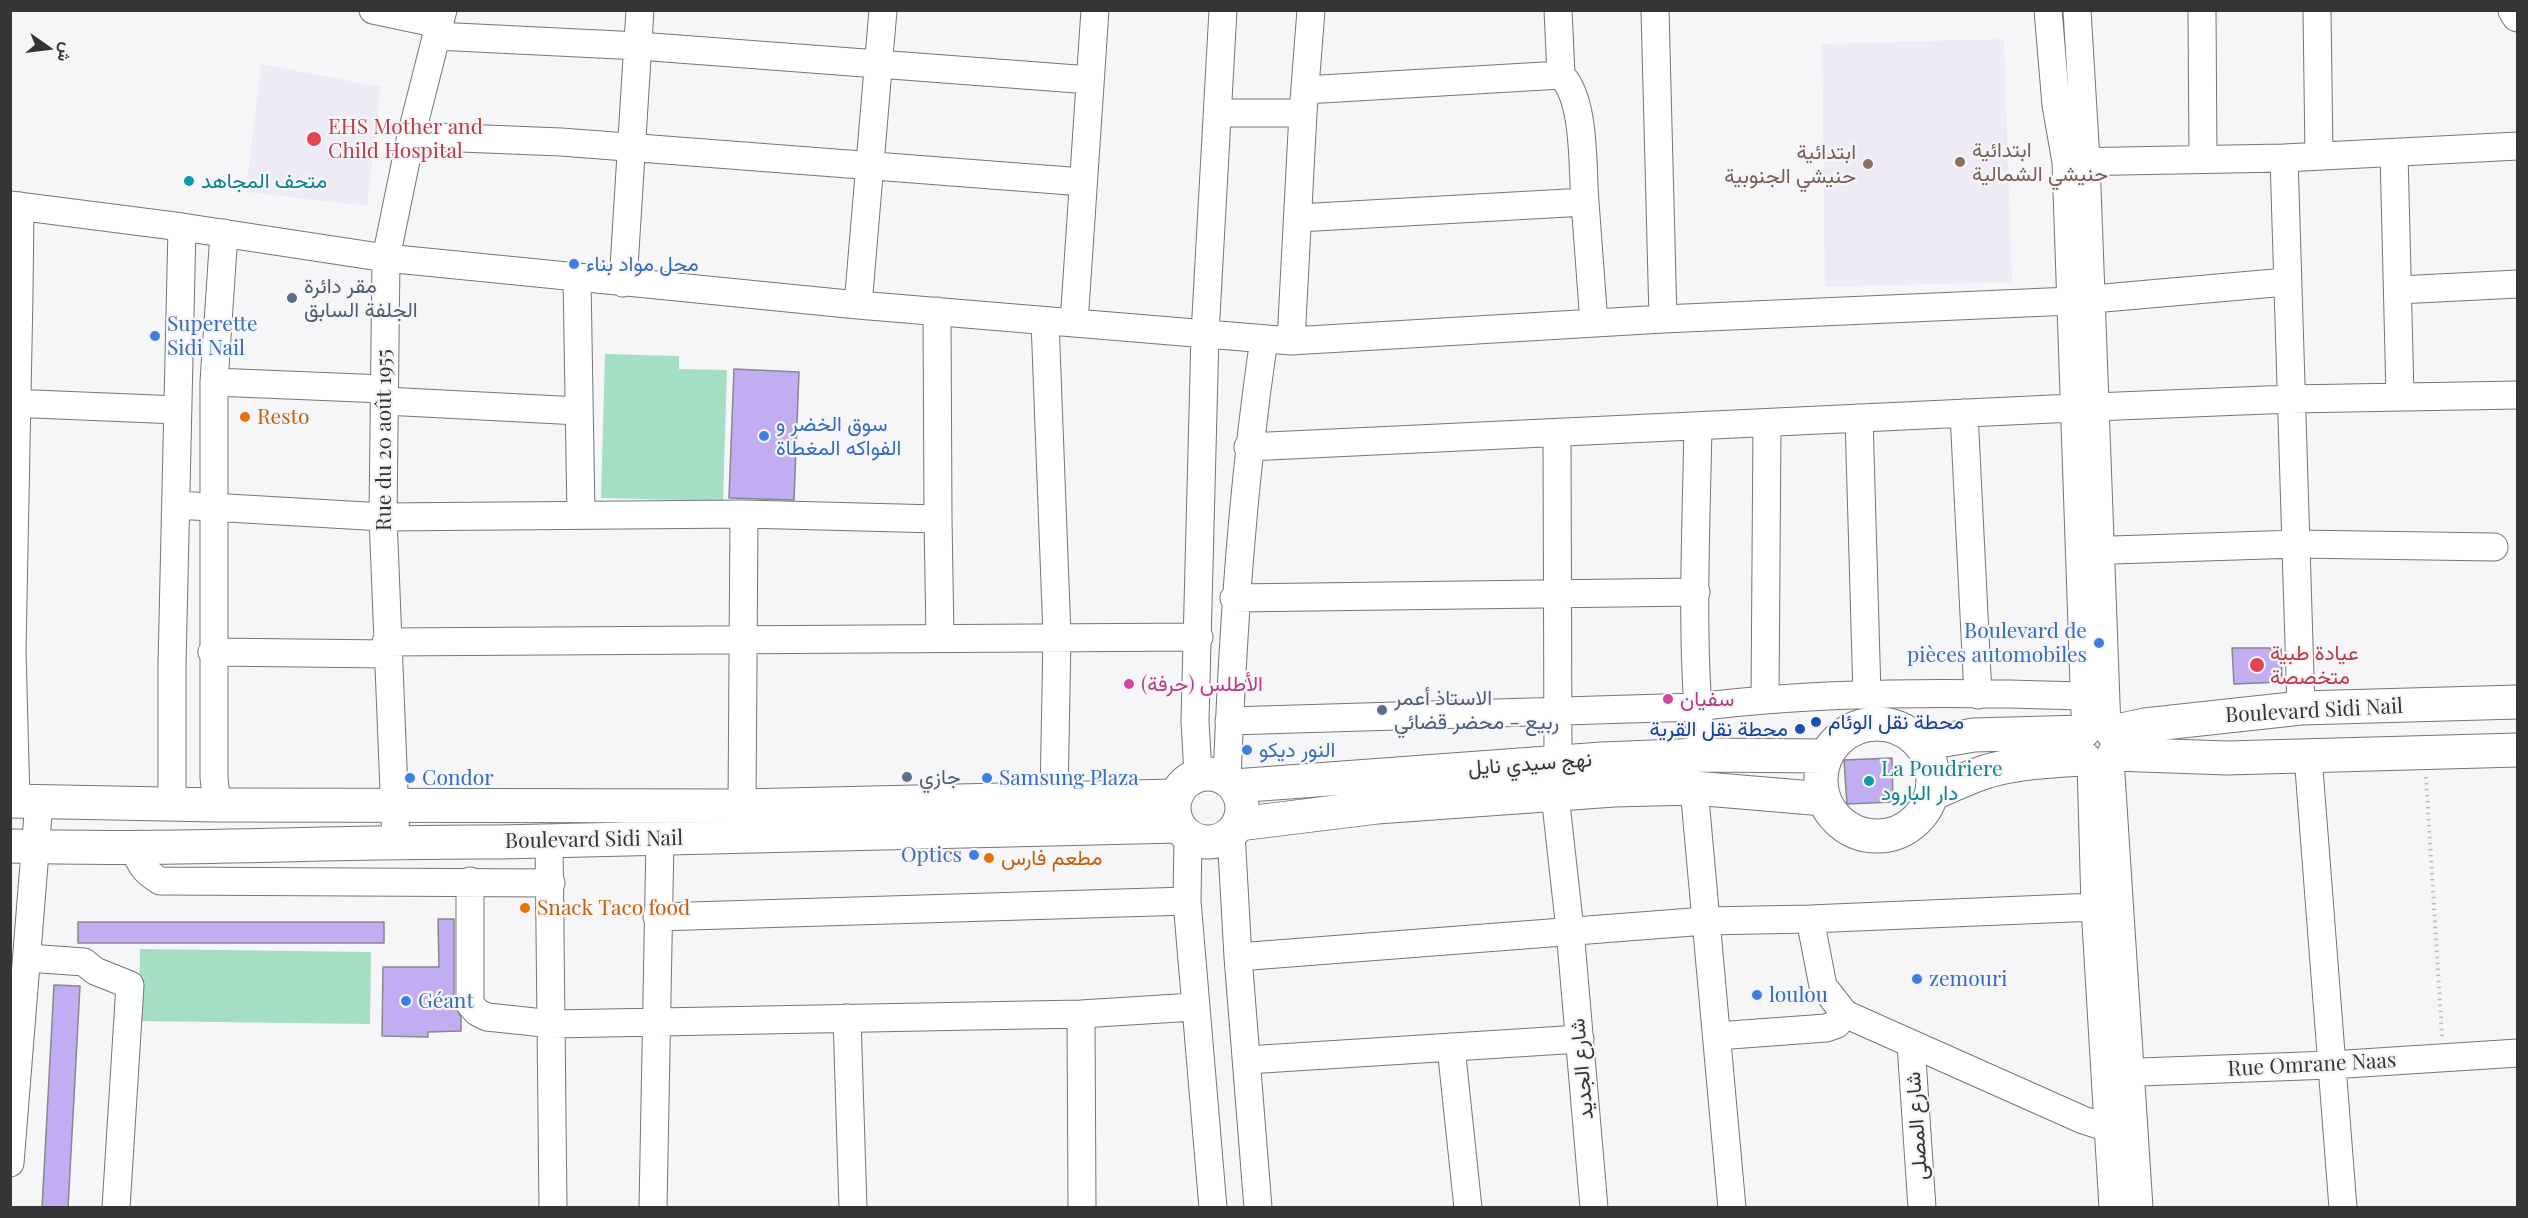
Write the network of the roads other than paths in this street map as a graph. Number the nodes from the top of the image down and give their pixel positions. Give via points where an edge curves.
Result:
1 (373, 10) edge
2 (640, 10) edge
3 (883, 10) edge
4 (1095, 10) edge
5 (1223, 10) edge
6 (1311, 10) edge
7 (1558, 10) edge
8 (1655, 10) edge
9 (2048, 10) edge
10 (2077, 10) edge
11 (2202, 10) edge
12 (2317, 10) edge
13 (2515, 10) edge
14 (2517, 15) edge
15 (439, 24) edge
16 (639, 46) junction
17 (879, 64) junction
18 (1561, 75) junction
19 (1090, 80) junction
20 (1304, 102) junction
21 (1218, 113) junction
22 (411, 136) junction
23 (2517, 146) edge
24 (632, 148) junction
25 (2394, 153) junction
26 (2319, 156) junction
27 (2284, 158) junction
28 (2203, 159) junction
29 (2076, 161) junction
30 (870, 166) junction
31 (1083, 182) junction
32 (1585, 202) junction
33 (15, 205) edge
34 (1298, 218) junction
35 (182, 227) junction
36 (224, 233) junction
37 (386, 258) junction
38 (577, 278) junction
39 (2286, 282) junction
40 (623, 283) junction
41 (2517, 284) edge
42 (2398, 290) junction
43 (15, 293) edge
44 (2080, 300) junction
45 (858, 305) junction
46 (937, 311) junction
47 (1663, 319) junction
48 (1045, 321) junction
49 (1074, 323) junction
50 (1594, 323) junction
51 (1205, 334) junction
52 (1264, 339) junction
53 (1291, 341) junction
54 (214, 382) junction
55 (385, 395) junction
56 (2517, 395) edge
57 (2400, 396) junction
58 (2291, 399) junction
59 (14, 403) edge
60 (2084, 408) junction
61 (178, 410) junction
62 (579, 411) junction
63 (1964, 413) junction
64 (1859, 418) junction
65 (1767, 423) junction
66 (1698, 426) junction
67 (1557, 434) junction
68 (1248, 447) junction
69 (176, 506) junction
70 (213, 506) junction
71 (744, 514) junction
72 (581, 515) junction
73 (383, 517) junction
74 (938, 519) junction
75 (2297, 544) junction
76 (2494, 547) dead end
77 (2089, 551) junction
78 (1558, 592) junction
79 (1696, 592) junction
80 (1234, 598) junction
81 (1057, 636) junction
82 (940, 637) junction
83 (1199, 637) junction
84 (744, 638) junction
85 (387, 648) junction
86 (11, 651) edge
87 (212, 652) junction
88 (1867, 695) junction
89 (1978, 695) junction
90 (2085, 696) junction
91 (1765, 699) junction
92 (2517, 702) edge
93 (1697, 707) junction
94 (2301, 708) junction
95 (1559, 712) junction
96 (1229, 721) junction
97 (1921, 744) junction
98 (2099, 745) junction
99 (2517, 750) edge
100 (1702, 755) junction
101 (1826, 756) junction
102 (2308, 756) junction
103 (1558, 762) junction
104 (1694, 788) junction
105 (1932, 794) junction
106 (1555, 795) junction
107 (1054, 798) junction
108 (1824, 799) junction
109 (1200, 800) junction
110 (22, 802) edge
111 (172, 804) junction
112 (393, 804) junction
113 (217, 805) junction
114 (742, 806) junction
115 (1235, 828) junction
116 (549, 839) junction
117 (660, 839) junction
118 (396, 842) junction
119 (23, 847) edge
120 (135, 848) junction
121 (470, 881) junction
122 (551, 883) junction
123 (1187, 901) junction
124 (2095, 907) junction
125 (657, 916) junction
126 (1810, 919) junction
127 (1705, 921) junction
128 (1570, 930) junction
129 (1238, 957) junction
130 (21, 970) edge
131 (1194, 1007) junction
132 (1081, 1014) junction
133 (1845, 1014) junction
134 (847, 1018) junction
135 (656, 1023) junction
136 (553, 1024) junction
137 (1717, 1036) junction
138 (1580, 1039) junction
139 (1911, 1044) junction
140 (1451, 1047) junction
141 (2517, 1053) edge
142 (1247, 1060) junction
143 (2331, 1065) junction
144 (14, 1068) edge
145 (2118, 1073) junction
146 (2120, 1127) junction
147 (11, 1156) edge
148 (10, 1163) edge
149 (116, 1208) edge
150 (554, 1208) edge
151 (653, 1208) edge
152 (853, 1208) edge
153 (1082, 1208) edge
154 (1213, 1208) edge
155 (1258, 1208) edge
156 (1468, 1208) edge
157 (1594, 1208) edge
158 (1732, 1208) edge
159 (1922, 1208) edge
160 (2113, 1208) edge
161 (2139, 1208) edge
162 (2343, 1208) edge

1 - 15 street
2 - 16 street
3 - 17 street
4 - 19 street
5 - 21 street
6 - 20 street
7 - 18 street
8 - 47 street
9 - 29 street via 2056,105
10 - 29 street
11 - 28 street
12 - 26 street
13 - 14 main road
15 - 16 street
15 - 22 street, Rue du 20 août 1955
16 - 17 street
16 - 24 street
17 - 19 street
17 - 30 street
18 - 20 street
18 - 32 street via 1571,87 1577,105
19 - 31 street
20 - 21 street
20 - 34 street
21 - 51 street
22 - 24 street
22 - 37 street, Rue du 20 août 1955
23 - 25 street
24 - 30 street
24 - 40 street
25 - 26 street
25 - 42 street
26 - 27 street
27 - 28 street
27 - 39 street
28 - 29 street
29 - 44 street
30 - 31 street
30 - 45 street
31 - 49 street
32 - 34 street
32 - 50 street
33 - 35 street
33 - 43 street
34 - 53 street
35 - 36 street
35 - 61 street
36 - 37 street
36 - 54 street
37 - 38 street
37 - 55 street, Rue du 20 août 1955
38 - 40 street
38 - 62 street
39 - 44 street
39 - 58 street
40 - 45 street
41 - 42 street
42 - 57 street
43 - 59 street
44 - 47 street
44 - 60 street
45 - 46 street
46 - 48 street
46 - 74 street
47 - 50 street
48 - 49 street
48 - 81 street
49 - 51 street
50 - 53 street
51 - 52 street
51 - 83 street
52 - 53 street
52 - 68 street
54 - 55 street
54 - 70 street
55 - 62 street
55 - 73 street, Rue du 20 août 1955
56 - 57 street
57 - 58 street
58 - 60 street
58 - 75 street
59 - 61 street
59 - 86 street
60 - 63 street
60 - 77 street
61 - 69 street
62 - 72 street
63 - 64 street
63 - 89 street
64 - 65 street
64 - 88 street
65 - 66 street
65 - 91 street
66 - 67 street
66 - 79 street
67 - 68 street
67 - 78 street
68 - 80 street
69 - 70 street
69 - 111 street
70 - 73 street
70 - 87 street
71 - 72 street
71 - 74 street
71 - 84 street
72 - 73 street
73 - 85 street, Rue du 20 août 1955
74 - 82 street
75 - 76 street
75 - 77 street
75 - 94 street
77 - 90 street
77 - 98 street
78 - 79 street
78 - 80 street
78 - 95 street
79 - 93 street
80 - 96 street
81 - 82 street
81 - 83 street
81 - 107 street
82 - 84 street
83 - 109 street via 1195,721
84 - 85 street
84 - 114 street
85 - 87 street
85 - 112 street, Rue du 20 août 1955
86 - 110 street
87 - 113 street
88 - 89 street
88 - 91 street
89 - 90 street
90 - 98 street
91 - 93 street
92 - 94 main road, Boulevard Sidi Nail
93 - 95 street
93 - 100 street
94 - 98 main road, Boulevard Sidi Nail via 2145,725
95 - 96 street
95 - 103 street
96 - 109 street
97 - 98 main road via 1974,735
97 - 101 main road via 1889,725 1870,724 1852,730
97 - 105 main road via 1933,777
98 - 102 main road, Boulevard Sidi Nail via 2206,758
98 - 105 main road via 1986,772
98 - 124 street
98 - 145 street
99 - 102 main road, Boulevard Sidi Nail
100 - 101 main road, نهج سيدي نايل
100 - 103 main road, نهج سيدي نايل
101 - 108 main road via 1821,785
102 - 143 street
103 - 109 main road, نهج سيدي نايل
104 - 106 main road, نهج سيدي نايل
104 - 108 main road, نهج سيدي نايل
104 - 127 street
105 - 108 main road via 1925,811 1913,824 1880,837 1862,835 1845,827 1832,815
106 - 115 main road, نهج سيدي نايل via 1377,807
106 - 128 street, شارع الجديد
107 - 109 main road, Boulevard Sidi Nail
107 - 114 main road, Boulevard Sidi Nail
109 - 115 main road via 1242,804
109 - 115 main road, نهج سيدي نايل via 1206,843 1215,842
109 - 117 main road, Boulevard Sidi Nail
109 - 123 street
110 - 111 main road, Boulevard Sidi Nail
110 - 119 street
111 - 113 main road, Boulevard Sidi Nail
112 - 113 main road, Boulevard Sidi Nail
112 - 114 main road, Boulevard Sidi Nail
112 - 118 street, Rue du 20 août 1955
115 - 129 street
116 - 117 main road, Boulevard Sidi Nail
116 - 118 main road, Boulevard Sidi Nail
116 - 122 street
117 - 125 street
118 - 120 main road, Boulevard Sidi Nail
119 - 120 main road, Boulevard Sidi Nail
119 - 130 street
120 - 121 street via 148,874 160,881
121 - 122 street
121 - 136 street via 470,1004 487,1017
122 - 136 street
123 - 125 street
123 - 131 street
124 - 126 street
124 - 145 street
125 - 135 street
126 - 127 street
126 - 133 street via 1823,986
127 - 128 street
127 - 137 street
128 - 129 street
128 - 138 street, شارع الجديد
129 - 142 street
130 - 144 street
130 - 149 street via 84,962 95,971 130,985
131 - 132 street
131 - 154 street
132 - 134 street
132 - 153 street
133 - 137 street via 1837,1024 1826,1028
133 - 139 street
134 - 135 street
134 - 152 street
135 - 136 street
135 - 151 street
136 - 150 street
137 - 158 street
138 - 140 street
138 - 157 street, شارع الجديد
139 - 146 street via 2059,1110
139 - 159 street, شارع المصلى
140 - 142 street
140 - 156 street
141 - 143 street, Rue Omrane Naas
142 - 155 street
143 - 145 street, Rue Omrane Naas
143 - 162 street
144 - 147 street
145 - 146 street
146 - 160 street
146 - 161 street
147 - 148 street

